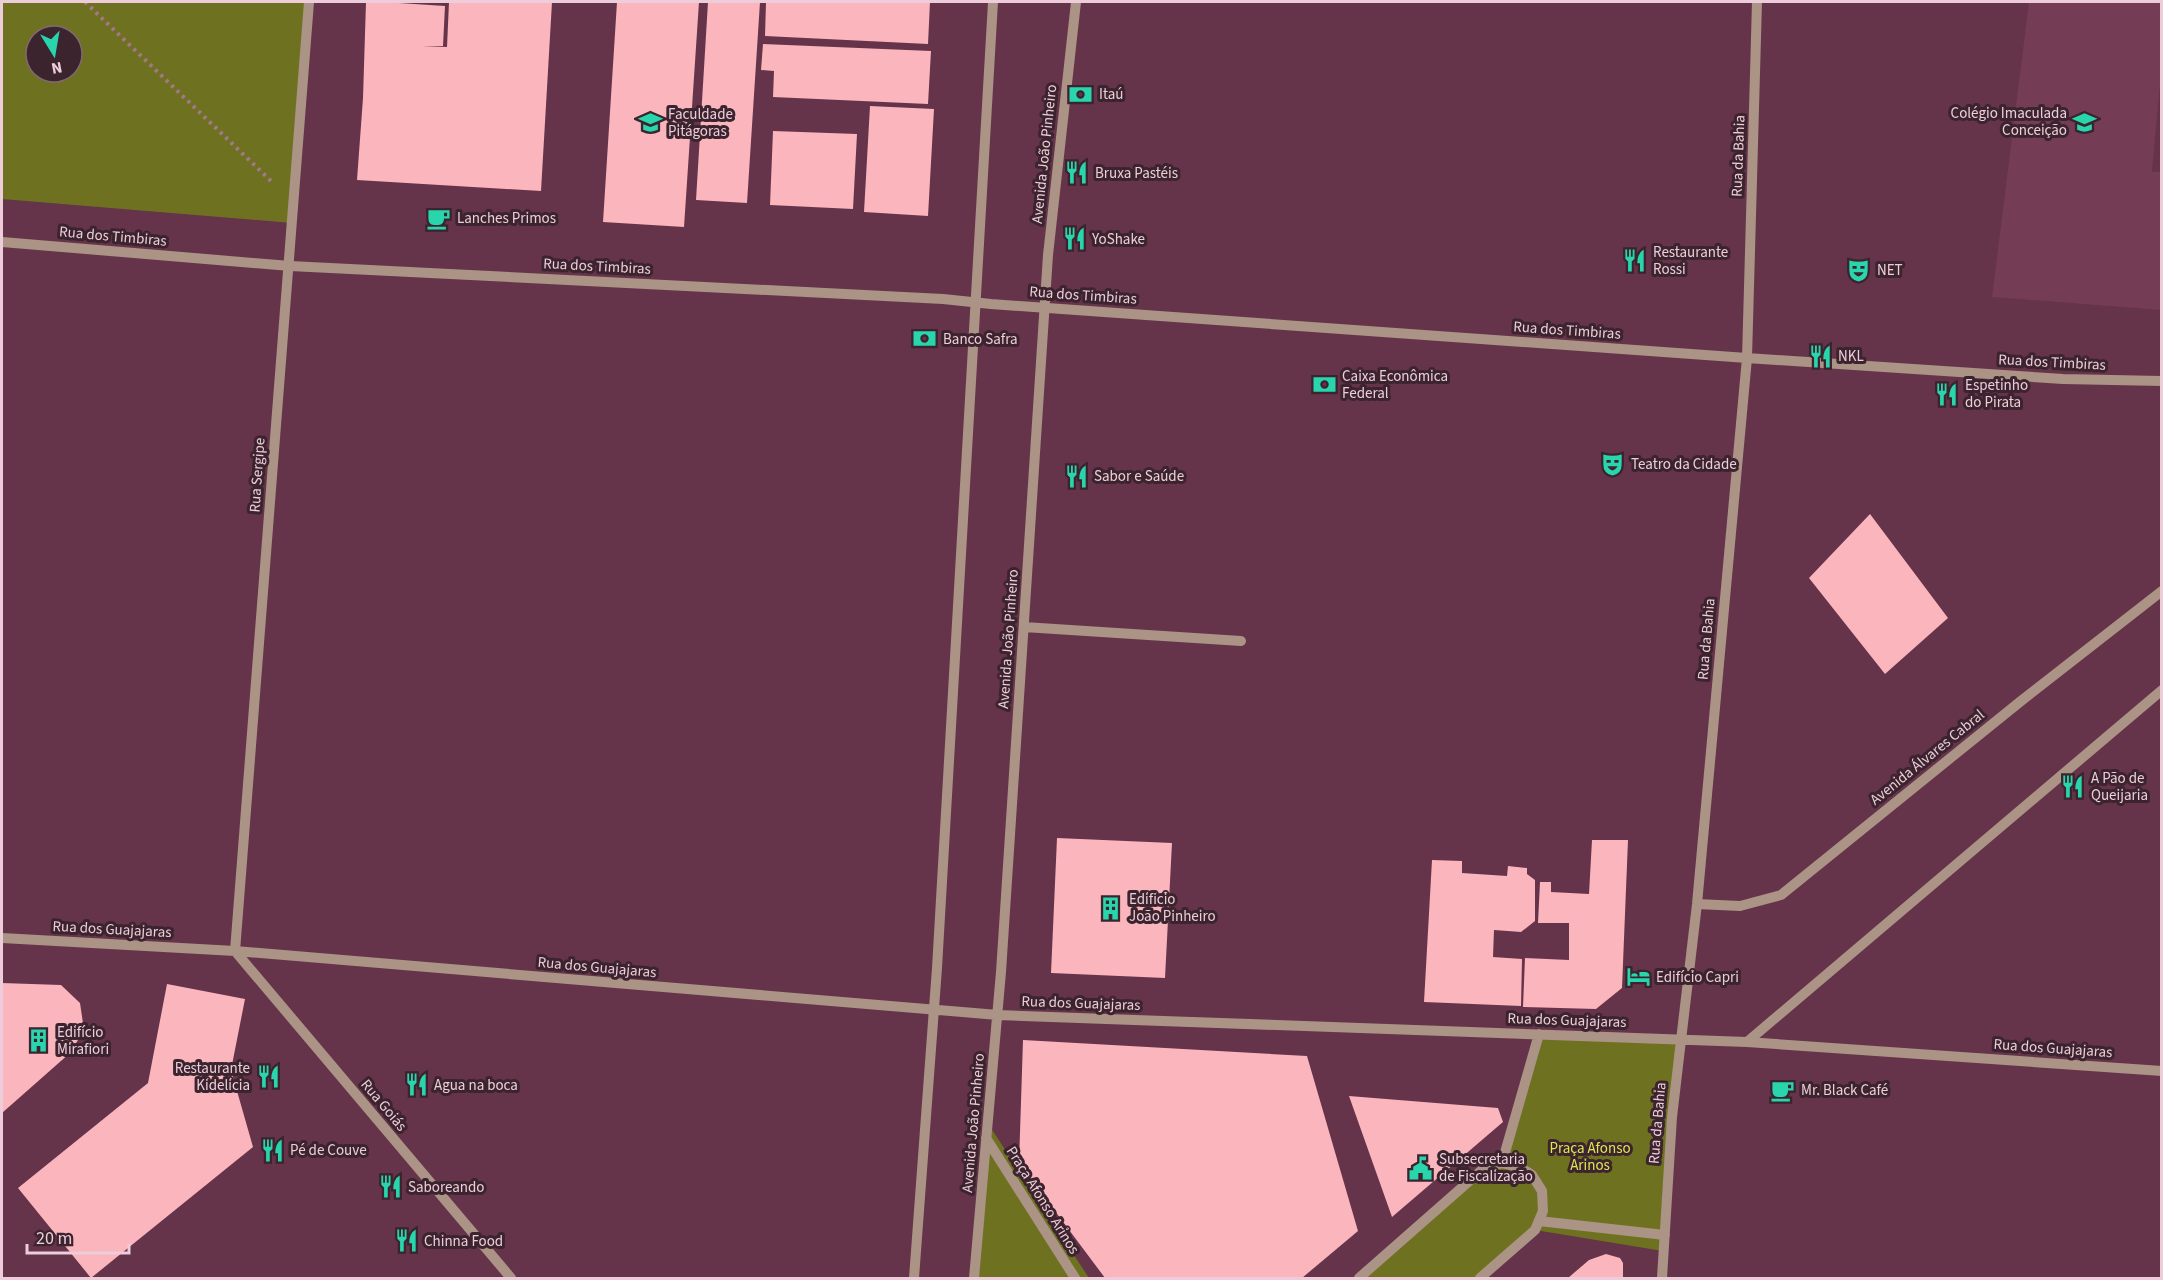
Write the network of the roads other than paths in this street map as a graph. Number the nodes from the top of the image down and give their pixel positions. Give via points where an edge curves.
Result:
1 (309, 2) edge
2 (993, 2) edge
3 (1076, 2) edge
4 (1757, 2) edge
5 (2, 242) edge
6 (290, 266) junction
7 (975, 302) junction
8 (1044, 308) junction
9 (1747, 358) junction
10 (2162, 381) edge
11 (2162, 591) edge
12 (1024, 627) junction
13 (1241, 641) dead end
14 (2162, 690) edge
15 (1698, 904) junction
16 (2, 938) edge
17 (235, 951) junction
18 (934, 1010) junction
19 (998, 1015) junction
20 (1539, 1034) junction
21 (1681, 1040) junction
22 (1747, 1041) junction
23 (2162, 1071) edge
24 (986, 1138) junction
25 (1502, 1163) junction
26 (1539, 1221) junction
27 (1665, 1235) junction
28 (511, 1278) edge
29 (914, 1278) edge
30 (975, 1278) edge
31 (1075, 1278) edge
32 (1359, 1278) edge
33 (1480, 1278) edge
34 (1662, 1278) edge

1 - 6 street, Rua Sergipe
2 - 7 street
3 - 8 street, Avenida João Pinheiro
4 - 9 street, Rua da Bahia
5 - 6 street, Rua dos Timbiras
6 - 7 street, Rua dos Timbiras
6 - 17 street, Rua Sergipe
7 - 8 street, Rua dos Timbiras
7 - 18 street
8 - 9 street, Rua dos Timbiras
8 - 12 street, Avenida João Pinheiro
9 - 10 street, Rua dos Timbiras via 2063,379
9 - 15 street, Rua da Bahia
11 - 15 street, Avenida Álvares Cabral via 1781,896 1740,906
12 - 13 street
12 - 19 street, Avenida João Pinheiro
14 - 22 street
15 - 21 street, Rua da Bahia
16 - 17 street, Rua dos Guajajaras
17 - 18 street, Rua dos Guajajaras
17 - 28 street, Rua Goiás
18 - 19 street, Rua dos Guajajaras
18 - 29 street
19 - 20 street, Rua dos Guajajaras
19 - 24 street, Avenida João Pinheiro
20 - 21 street, Rua dos Guajajaras
20 - 25 street
21 - 22 street, Rua dos Guajajaras
21 - 27 street, Rua da Bahia
22 - 23 street, Rua dos Guajajaras
24 - 30 street, Avenida João Pinheiro
24 - 31 street, Praça Afonso Arinos
25 - 26 street via 1532,1175 1542,1191
25 - 32 street via 1483,1169
26 - 27 street
26 - 33 street via 1535,1230
27 - 34 street, Rua da Bahia

